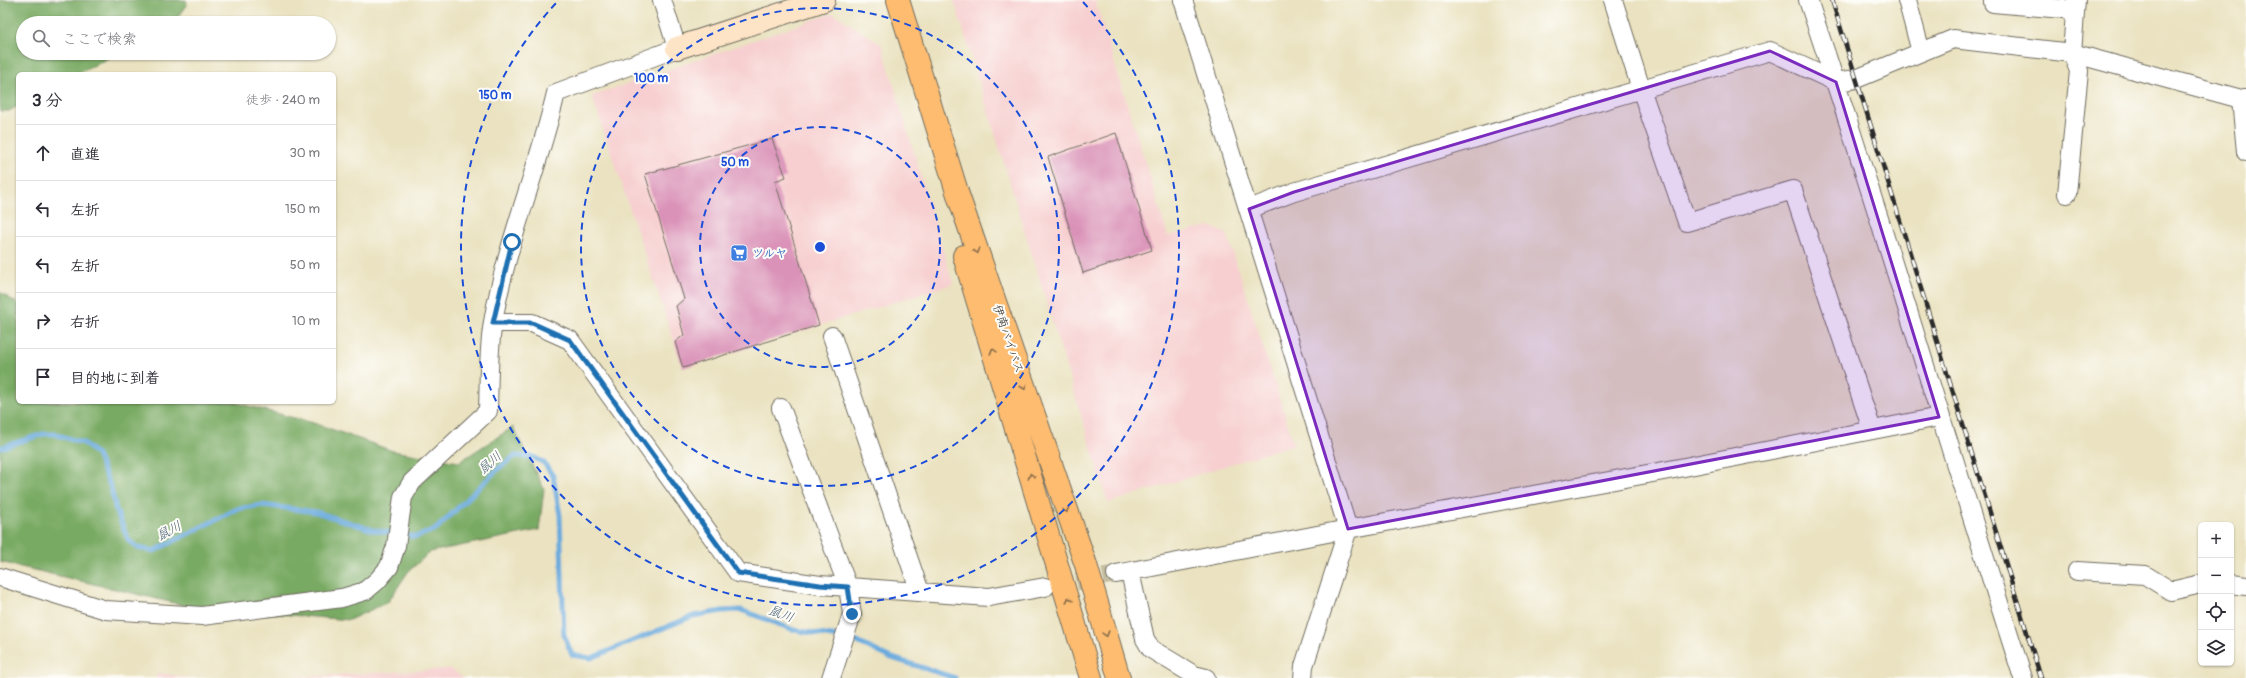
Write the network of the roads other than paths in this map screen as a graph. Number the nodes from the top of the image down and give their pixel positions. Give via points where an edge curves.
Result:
1 (662, 0) edge
2 (824, 0) edge
3 (885, 0) edge
4 (898, 0) edge
5 (1183, 0) edge
6 (1614, 0) edge
7 (1808, 0) edge
8 (1907, 0) edge
9 (1993, 0) edge
10 (2076, 5) edge
11 (677, 48) junction
12 (1921, 52) junction
13 (2072, 53) junction
14 (1836, 82) junction
15 (1641, 89) junction
16 (2243, 99) edge
17 (2246, 152) edge
18 (2067, 194) dead end
19 (1249, 209) junction
20 (493, 323) junction
21 (832, 336) dead end
22 (781, 408) dead end
23 (1939, 417) junction
24 (1872, 430) junction
25 (1348, 529) junction
26 (2078, 571) dead end
27 (0, 577) edge
28 (2234, 584) edge
29 (2198, 585) edge
30 (2246, 586) edge
31 (848, 587) junction
32 (1045, 587) tunnel mouth
33 (920, 592) junction
34 (831, 678) edge
35 (1091, 678) edge
36 (1119, 678) edge
37 (1206, 678) edge
38 (1303, 678) edge
39 (2023, 678) edge

1 - 11 street
2 - 11 street
35 -> 3 highway, 伊南バイパス
4 -> 36 highway, 伊南バイパス via 958,195 1086,565
5 - 19 street
6 - 15 street
7 - 14 street
8 - 12 street
9 - 10 street via 1993,3
10 - 13 street
11 - 20 street via 556,93 545,140 512,242
12 - 13 street via 1953,39
12 - 14 street via 1856,79
13 - 16 street
13 - 18 street via 2079,71
14 - 15 street via 1770,51
14 - 23 street
15 - 19 street via 1294,192
15 - 24 street via 1687,222 1793,190
16 - 17 street
19 - 25 street
20 - 27 street via 488,411 412,482 403,497 396,546 389,567 365,591 342,598 202,616 106,610
20 - 31 street via 532,323 570,340 738,573
21 - 33 street
22 - 31 street
23 - 24 street
23 - 39 street
24 - 25 street
25 - 37 street via 1123,573 1145,639 1151,649 1194,675
25 - 38 street via 1304,666
26 - 29 street via 2145,574 2171,592
28 - 30 street
31 - 33 street
31 - 34 street via 852,614
32 - 33 street via 989,598

